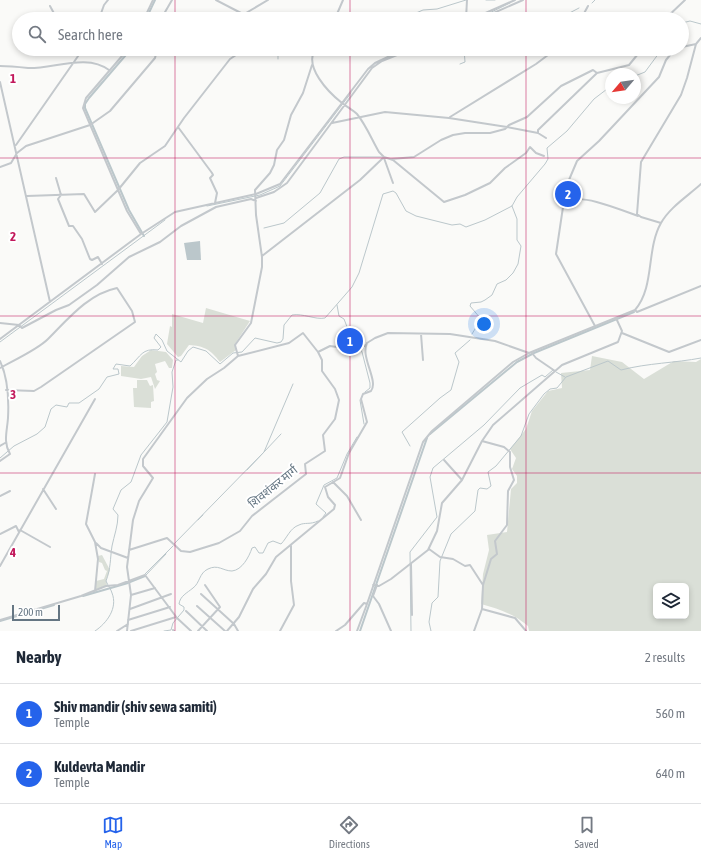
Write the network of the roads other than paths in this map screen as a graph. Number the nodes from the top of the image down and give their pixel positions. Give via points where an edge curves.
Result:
1 (108, 0) edge
2 (153, 0) edge
3 (172, 0) edge
4 (216, 0) edge
5 (268, 0) edge
6 (343, 0) edge
7 (467, 0) edge
8 (515, 0) edge
9 (523, 0) edge
10 (685, 0) edge
11 (50, 6) dead end
12 (588, 6) dead end
13 (53, 12) edge
14 (102, 12) edge
15 (147, 12) edge
16 (165, 12) edge
17 (239, 12) edge
18 (246, 12) edge
19 (339, 12) edge
20 (466, 12) edge
21 (488, 12) edge
22 (496, 12) edge
23 (585, 12) edge
24 (672, 12) edge
25 (701, 38) edge
26 (696, 44) junction
27 (689, 46) edge
28 (78, 56) edge
29 (122, 56) edge
30 (154, 56) edge
31 (234, 56) edge
32 (312, 56) edge
33 (391, 56) edge
34 (396, 56) edge
35 (547, 56) edge
36 (636, 56) edge
37 (669, 56) edge
38 (74, 63) junction
39 (312, 65) junction
40 (0, 66) edge
41 (109, 70) junction
42 (597, 73) junction
43 (0, 82) edge
44 (341, 103) junction
45 (345, 105) junction
46 (358, 116) junction
47 (449, 118) junction
48 (331, 123) junction
49 (90, 125) junction
50 (178, 127) junction
51 (507, 127) junction
52 (538, 133) junction
53 (546, 138) dead end
54 (16, 145) junction
55 (17, 153) junction
56 (544, 156) dead end
57 (384, 157) junction
58 (392, 159) junction
59 (0, 167) edge
60 (56, 178) dead end
61 (393, 182) dead end
62 (701, 184) edge
63 (118, 189) junction
64 (62, 195) junction
65 (27, 196) junction
66 (256, 197) junction
67 (564, 202) junction
68 (215, 203) junction
69 (638, 216) junction
70 (661, 223) junction
71 (141, 234) junction
72 (262, 256) junction
73 (102, 264) junction
74 (701, 286) edge
75 (50, 302) junction
76 (635, 310) junction
77 (616, 320) junction
78 (0, 323) edge
79 (19, 326) junction
80 (595, 326) junction
81 (622, 333) junction
82 (421, 334) junction
83 (0, 339) edge
84 (701, 340) edge
85 (368, 343) junction
86 (318, 352) junction
87 (532, 353) junction
88 (238, 355) junction
89 (424, 360) dead end
90 (0, 361) edge
91 (1, 367) edge
92 (555, 371) junction
93 (6, 390) junction
94 (96, 399) dead end
95 (482, 441) junction
96 (5, 443) junction
97 (0, 446) edge
98 (444, 460) dead end
99 (0, 461) edge
100 (94, 474) dead end
101 (462, 480) junction
102 (333, 482) junction
103 (43, 489) junction
104 (10, 491) dead end
105 (0, 496) edge
106 (56, 509) dead end
107 (361, 520) dead end
108 (20, 531) junction
109 (0, 534) edge
110 (95, 542) junction
111 (291, 546) junction
112 (50, 547) dead end
113 (429, 549) junction
114 (129, 550) junction
115 (128, 558) junction
116 (410, 565) junction
117 (0, 566) edge
118 (129, 581) junction
119 (205, 585) dead end
120 (375, 585) junction
121 (483, 585) junction
122 (155, 588) junction
123 (95, 591) junction
124 (171, 594) dead end
125 (201, 594) dead end
126 (131, 595) junction
127 (163, 598) junction
128 (367, 604) junction
129 (197, 606) dead end
130 (170, 607) junction
131 (130, 609) junction
132 (218, 609) junction
133 (482, 609) junction
134 (186, 611) dead end
135 (412, 615) dead end
136 (177, 617) junction
137 (210, 617) junction
138 (0, 620) edge
139 (128, 620) junction
140 (128, 624) junction
141 (234, 624) junction
142 (202, 626) junction
143 (117, 631) edge
144 (127, 631) edge
145 (131, 631) edge
146 (191, 631) edge
147 (198, 631) edge
148 (208, 631) edge
149 (226, 631) edge
150 (238, 631) edge
151 (280, 631) edge
152 (336, 631) edge
153 (357, 631) edge
154 (391, 631) edge
155 (474, 631) edge
156 (526, 631) edge

1 - 14 street
2 - 15 street
3 - 16 street
4 - 17 street
5 - 18 street
6 - 19 street
7 - 20 street
8 - 21 street
9 - 22 street
10 - 24 street
11 - 13 street
12 - 23 street
25 - 26 street
26 - 27 street
26 - 69 street via 680,95 641,162
28 - 38 street
29 - 41 street
30 - 49 street via 110,111
31 - 50 street
32 - 39 street
33 - 44 street via 372,65
34 - 45 street via 372,68
35 - 47 street
36 - 42 street via 628,65
37 - 67 street via 659,77 599,141 576,161 566,187
38 - 40 street via 29,68
38 - 41 street via 98,65
38 - 54 street
39 - 44 street via 320,79
39 - 66 street via 303,94 291,115 284,140 277,150 274,165 255,190
41 - 49 street via 84,103
42 - 51 street via 594,70 561,86 527,117
42 - 52 street via 538,130
43 - 54 street
44 - 45 street
44 - 66 street via 283,182
45 - 46 street
45 - 48 street
46 - 47 street via 385,112
46 - 48 street
46 - 57 street
47 - 51 street
48 - 66 street via 287,183 274,192
49 - 55 street via 37,141
49 - 63 street
50 - 63 street via 165,146 140,163
50 - 68 street via 213,175 210,178 217,193
51 - 52 street
51 - 58 street via 490,133 453,135 414,157
52 - 53 street
54 - 55 street
55 - 59 street via 11,163
55 - 65 street
56 - 58 street via 530,147 490,183 444,202
57 - 58 street
57 - 61 street
57 - 72 street via 360,180
60 - 64 street
62 - 70 street
63 - 64 street via 95,212 84,194
63 - 71 street via 129,215
64 - 65 street
64 - 73 street via 58,199 69,226 74,226 78,232 90,259 98,257
65 - 75 street
66 - 68 street
66 - 72 street
66 - 79 street via 216,207 189,221 160,242 129,257 69,305 24,328
67 - 69 street via 578,198 594,201
67 - 80 street via 557,257
68 - 71 street via 175,212
69 - 70 street
70 - 76 street via 644,290
71 - 73 street
72 - 88 street via 251,323 235,345
73 - 75 street
74 - 76 street via 637,312
75 - 79 street
76 - 77 street
77 - 80 street
77 - 81 street
78 - 79 street
79 - 83 street
80 - 87 street
81 - 84 street via 669,352
81 - 92 street via 615,344 568,361
82 - 85 street via 384,334
82 - 87 street via 450,334 495,341
82 - 89 street
85 - 86 street via 359,350 333,346
85 - 102 street via 365,354 373,389 361,399 367,422 349,453 340,478
86 - 88 street via 303,333 289,343
86 - 114 street, शिवशंकर मार्ग via 322,360 322,371 335,389 339,404 335,419 323,435 324,453 305,464 306,474 252,516 240,531 219,543 190,552 181,551 167,538
87 - 92 street
87 - 120 street via 509,365 426,438
88 - 114 street via 193,392 146,453 143,466 154,478 139,501 133,520
90 - 91 street
91 - 93 street via 7,382
91 - 93 street via 47,340 69,317 102,291 117,288 132,311 135,322 41,387 34,391
92 - 95 street via 493,425
93 - 96 street via 8,404
94 - 103 street
95 - 101 street
95 - 121 street via 504,447 510,452 510,467 514,480 508,491 507,524 495,541 497,554 491,559
96 - 97 street
96 - 99 street via 10,454
98 - 101 street
100 - 110 street via 86,524
101 - 113 street via 442,503
102 - 107 street via 347,496
102 - 111 street via 325,486 325,489 335,505 334,509
103 - 106 street
103 - 108 street
104 - 105 street
108 - 109 street via 16,526
108 - 112 street
108 - 117 street
110 - 115 street via 101,548
110 - 123 street via 98,559
111 - 141 street via 276,557 253,589
111 - 151 street via 294,605
113 - 116 street
113 - 121 street via 441,557 453,559 462,565 470,565
114 - 115 street
115 - 118 street
116 - 120 street via 391,579
116 - 135 street
118 - 122 street via 145,575
118 - 123 street
118 - 126 street
119 - 132 street via 220,605
120 - 128 street
120 - 154 street via 373,596
121 - 133 street
122 - 126 street
122 - 127 street
123 - 138 street
124 - 127 street
125 - 132 street
126 - 131 street
127 - 130 street
127 - 131 street
128 - 152 street
128 - 153 street
129 - 137 street
130 - 136 street
130 - 139 street
131 - 139 street
132 - 137 street
132 - 141 street
133 - 155 street
133 - 156 street via 515,618
134 - 142 street
136 - 145 street
136 - 146 street
137 - 142 street
137 - 149 street
139 - 140 street
140 - 143 street
140 - 144 street
141 - 149 street
141 - 150 street
142 - 147 street
142 - 148 street

